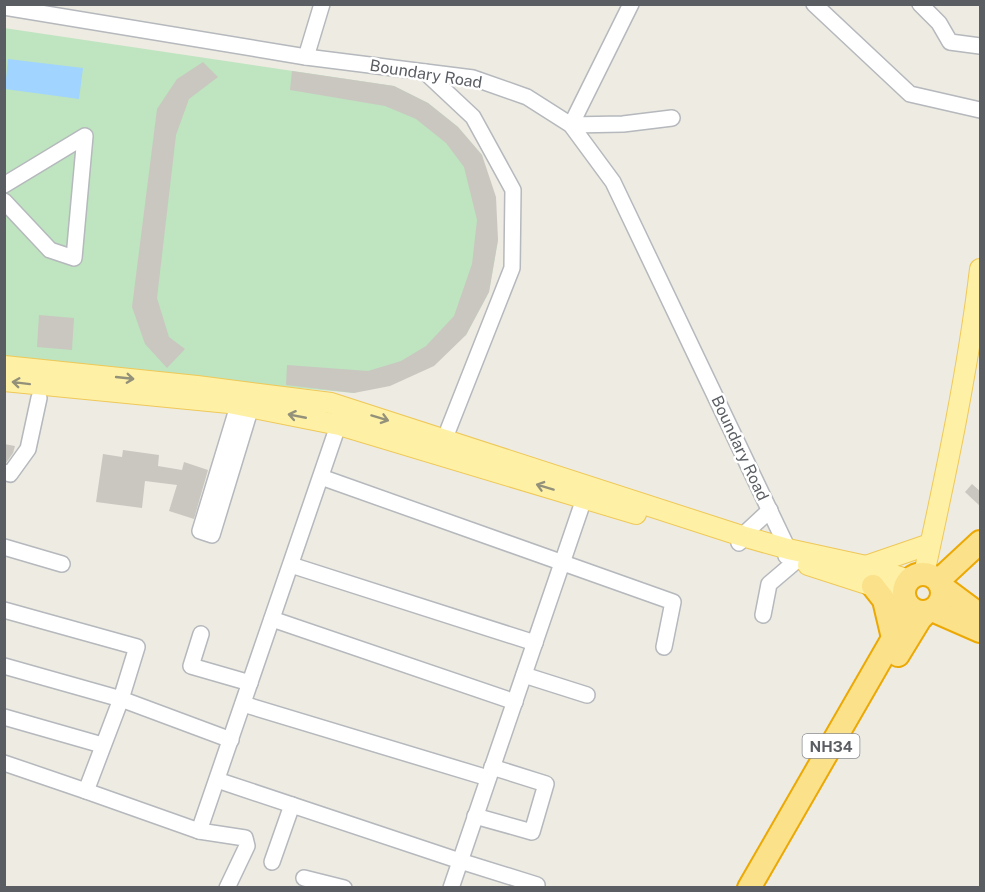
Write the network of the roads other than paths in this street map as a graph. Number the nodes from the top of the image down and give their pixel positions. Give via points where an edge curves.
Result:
1 (322, 4) edge
2 (631, 4) edge
3 (814, 4) edge
4 (920, 4) edge
5 (4, 7) edge
6 (981, 46) edge
7 (306, 57) junction
8 (425, 72) junction
9 (981, 110) edge
10 (672, 118) dead end
11 (571, 125) junction
12 (4, 185) edge
13 (4, 201) edge
14 (981, 269) edge
15 (4, 366) edge
16 (4, 381) edge
17 (87, 382) junction
18 (39, 398) dead end
19 (244, 401) junction
20 (341, 415) junction
21 (442, 447) junction
22 (4, 472) edge
23 (321, 477) junction
24 (587, 492) junction
25 (770, 510) junction
26 (740, 540) junction
27 (981, 542) edge
28 (930, 544) junction
29 (4, 547) edge
30 (790, 556) junction
31 (62, 564) dead end
32 (562, 564) junction
33 (291, 565) junction
34 (869, 576) junction
35 (920, 585) junction
36 (4, 610) edge
37 (930, 611) junction
38 (763, 615) dead end
39 (981, 615) edge
40 (272, 619) junction
41 (981, 631) edge
42 (201, 634) dead end
43 (893, 638) junction
44 (535, 643) junction
45 (664, 647) dead end
46 (4, 666) edge
47 (524, 675) junction
48 (250, 683) junction
49 (587, 695) dead end
50 (122, 699) junction
51 (515, 702) junction
52 (243, 704) junction
53 (4, 717) edge
54 (846, 732) junction
55 (231, 740) junction
56 (102, 745) junction
57 (4, 763) edge
58 (490, 772) junction
59 (217, 780) junction
60 (86, 791) junction
61 (292, 805) junction
62 (475, 816) junction
63 (199, 831) junction
64 (772, 859) junction
65 (460, 861) junction
66 (272, 862) dead end
67 (304, 878) dead end
68 (537, 885) dead end
69 (227, 888) edge
70 (344, 888) edge
71 (451, 888) edge
72 (749, 888) edge
73 (763, 888) edge

1 - 7 street
2 - 11 street
3 - 9 street via 910,94
4 - 6 street via 939,23 950,42
5 - 7 street, Boundary Road
7 - 8 street, Boundary Road
8 - 11 street, Boundary Road via 473,78 527,97
8 - 21 street via 473,117 513,190 512,268
10 - 11 street
11 - 25 street, Boundary Road via 613,182
12 - 13 street via 85,136 74,258 50,250
14 - 28 main road via 950,455
15 - 17 main road
17 -> 16 main road
17 - 19 main road
18 - 22 street via 28,449 10,474
19 - 19 street via 212,535 200,531
19 - 20 main road
20 - 21 main road
20 - 23 street
21 - 24 main road
23 - 32 street
23 - 33 street
24 - 26 main road
24 - 32 street
25 - 26 street
25 - 30 street, Boundary Road
26 - 30 main road
27 - 35 highway
28 - 34 main road
28 - 35 main road
29 - 31 street
30 - 34 main road
30 - 38 street via 769,584
32 - 44 street
32 - 45 street via 673,602
33 - 40 street
33 - 44 street
34 - 35 main road
34 - 43 highway via 884,600
35 - 37 highway via 916,611
35 - 39 highway
35 - 43 highway, NH34
36 - 50 street via 137,647
37 - 41 highway
37 - 54 highway, NH34 via 920,619
40 - 48 street
40 - 51 street
42 - 48 street via 191,666
43 - 54 highway, NH34
44 - 47 street
46 - 50 street
47 - 49 street
47 - 51 street
48 - 52 street
50 - 55 street
50 - 56 street
51 - 58 street
52 - 55 street
52 - 58 street
53 - 56 street
54 - 64 highway, NH34
55 - 59 street
56 - 60 street
57 - 60 street
58 - 62 street
58 - 62 street via 546,784 532,832
59 - 61 street
59 - 63 street
60 - 63 street
61 - 65 street
61 - 66 street
62 - 65 street
63 - 69 street via 245,838 247,846
64 - 72 highway, NH34
64 - 73 highway, NH34
65 - 68 street
65 - 71 street
67 - 70 street

